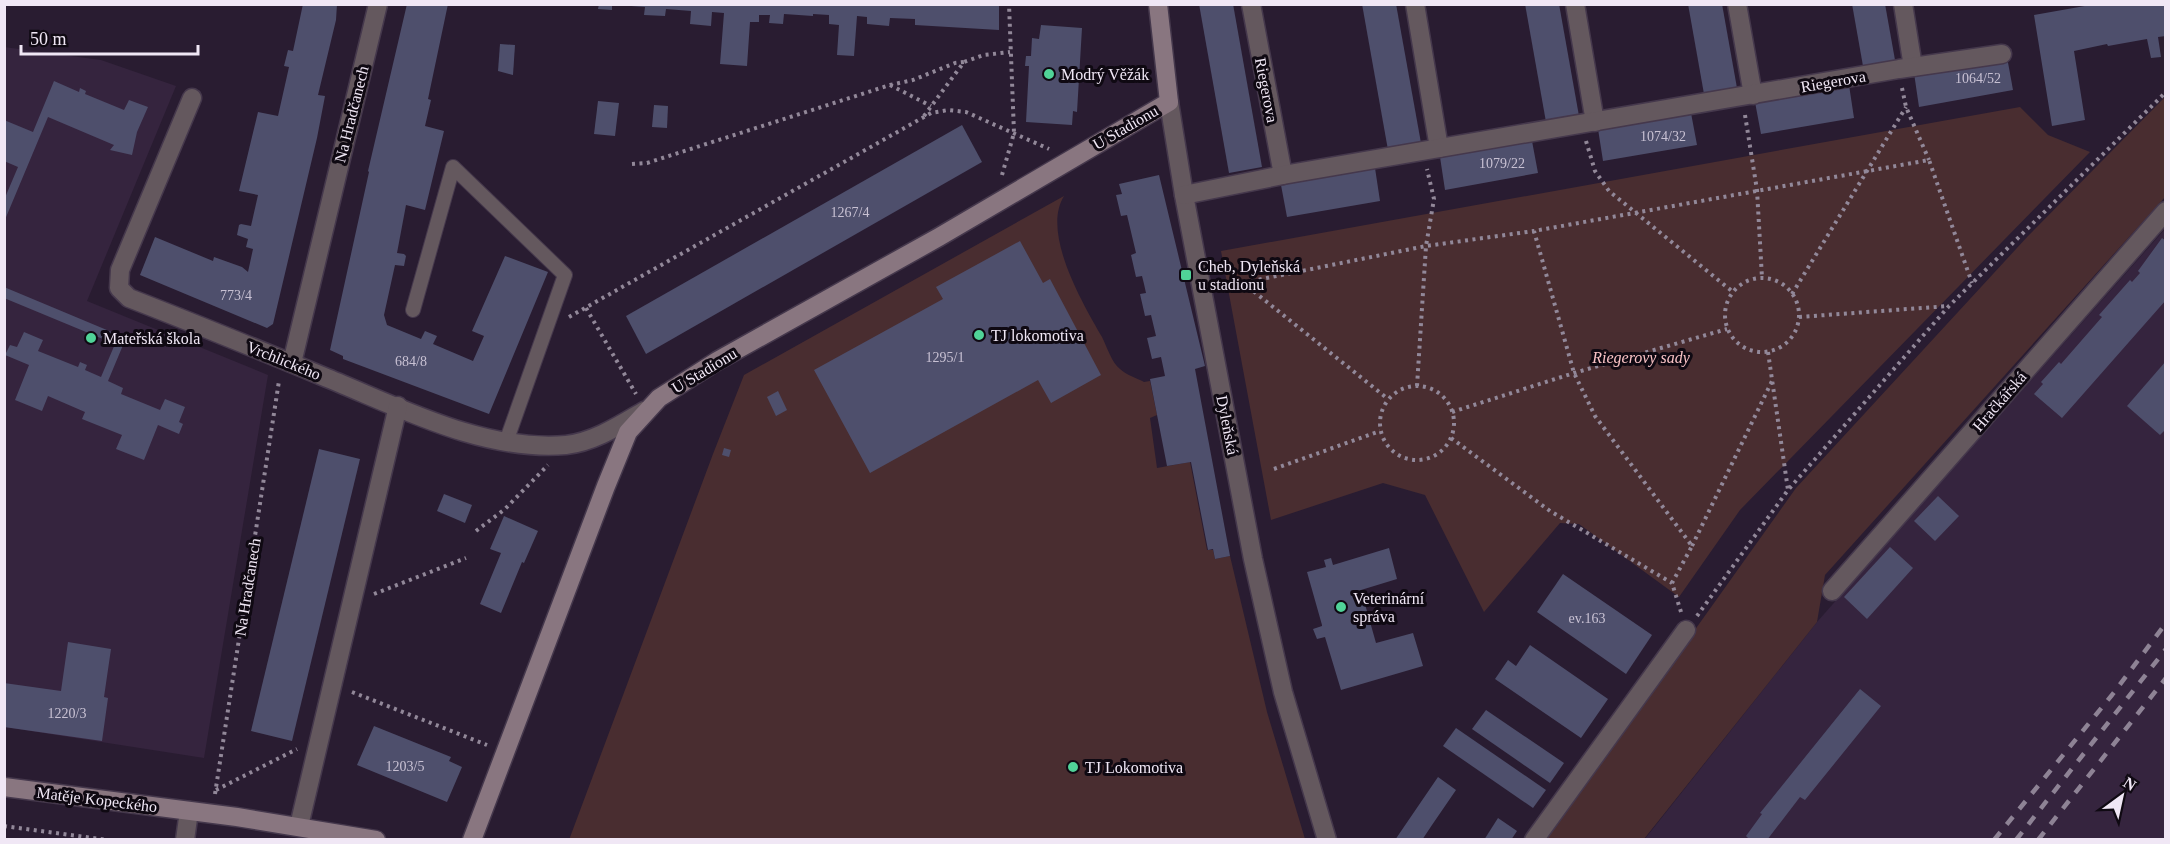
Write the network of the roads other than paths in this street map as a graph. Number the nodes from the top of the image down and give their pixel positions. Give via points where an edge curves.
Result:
1 (378, 4) edge
2 (1158, 4) edge
3 (1251, 4) edge
4 (1414, 4) edge
5 (1575, 4) edge
6 (1737, 4) edge
7 (1903, 4) edge
8 (2002, 54) dead end
9 (1906, 68) junction
10 (1748, 95) junction
11 (192, 98) dead end
12 (1169, 102) junction
13 (1588, 124) junction
14 (1431, 150) junction
15 (1283, 175) junction
16 (1184, 195) junction
17 (2166, 211) edge
18 (413, 310) dead end
19 (287, 361) junction
20 (398, 406) junction
21 (646, 410) junction
22 (506, 442) junction
23 (1832, 591) dead end
24 (1686, 630) road end
25 (4, 788) edge
26 (189, 811) junction
27 (299, 826) junction
28 (185, 840) edge
29 (376, 840) edge
30 (472, 840) edge
31 (1327, 840) edge
32 (1534, 840) edge

1 - 19 street, Na Hradčanech
2 - 12 street, Dyleňská
3 - 15 street, Riegerova
4 - 14 street
5 - 13 street
6 - 10 street
7 - 9 street
8 - 9 street, Riegerova
9 - 10 street, Riegerova
10 - 13 street, Riegerova
11 - 19 street, Vrchlického via 120,270 119,288 129,298
12 - 16 street, Dyleňská
12 - 21 street, U Stadionu via 717,361
13 - 14 street, Riegerova
14 - 15 street, Riegerova
15 - 16 street, Riegerova
16 - 31 street, Dyleňská via 1253,559 1283,692
17 - 23 street, Hračkářská
18 - 22 lane via 453,167 565,275
19 - 20 street, Vrchlického
20 - 22 street, Vrchlického via 466,433
20 - 27 street
21 - 22 street, Vrchlického via 594,438 567,445
21 - 30 street, U Stadionu via 628,432
24 - 32 street
25 - 26 street, Matěje Kopeckého
26 - 27 street, Matěje Kopeckého
26 - 28 street
27 - 29 street, Matěje Kopeckého

